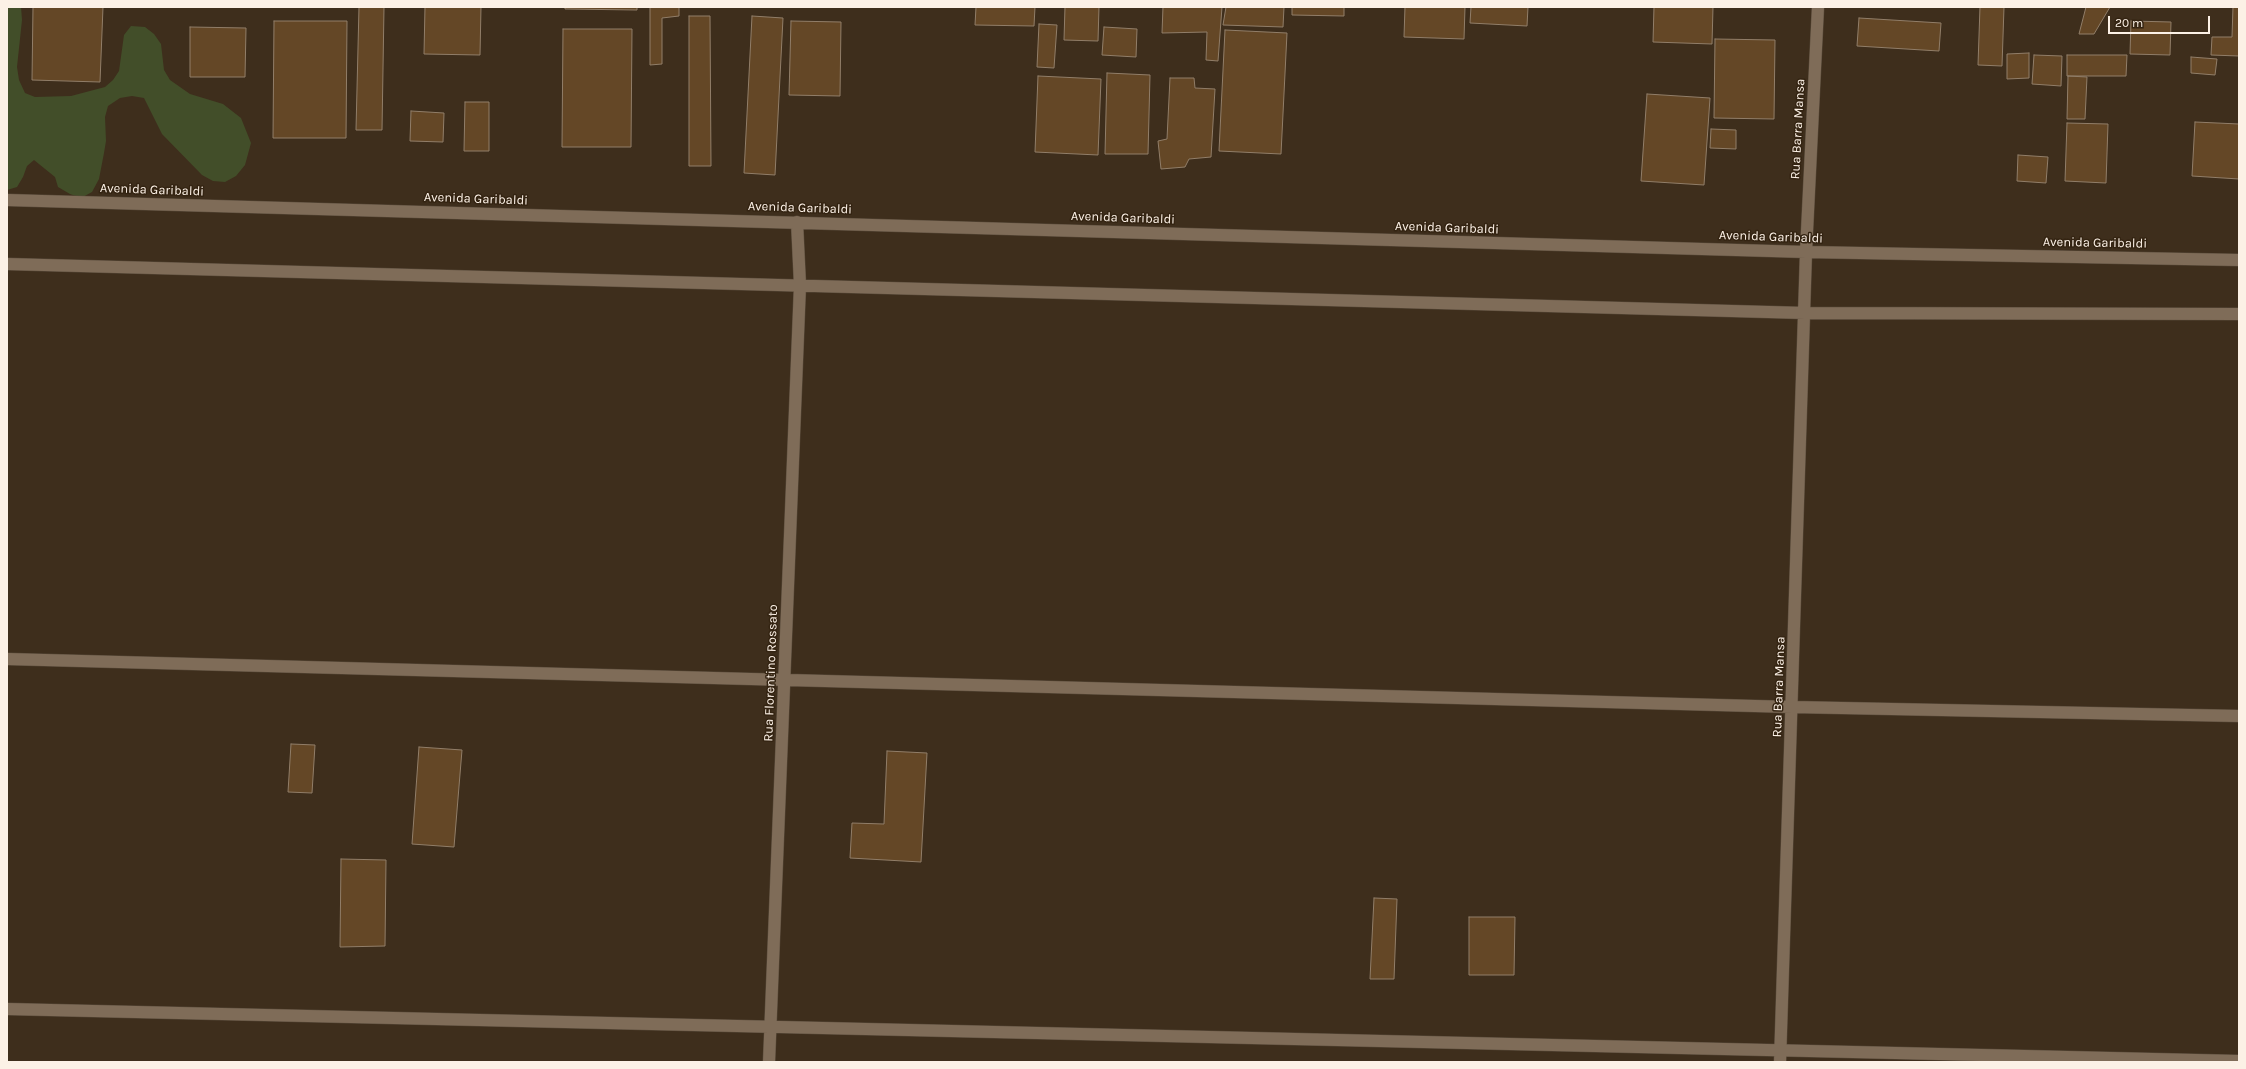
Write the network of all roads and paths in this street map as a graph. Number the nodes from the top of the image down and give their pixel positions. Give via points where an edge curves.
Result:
1 (1818, 7) edge
2 (7, 200) edge
3 (797, 222) junction
4 (1806, 252) junction
5 (2239, 260) edge
6 (7, 264) edge
7 (800, 285) junction
8 (1805, 313) junction
9 (2239, 314) edge
10 (7, 659) edge
11 (785, 680) junction
12 (1792, 707) junction
13 (2239, 716) edge
14 (7, 1009) edge
15 (770, 1026) junction
16 (1781, 1050) junction
17 (2239, 1061) edge
18 (769, 1062) edge
19 (1780, 1062) edge

1 - 4 street, Rua Barra Mansa
2 - 3 street, Avenida Garibaldi
3 - 4 street, Avenida Garibaldi
3 - 7 street, Rua Florentino Rossato
4 - 5 street, Avenida Garibaldi
4 - 8 street, Rua Barra Mansa
6 - 7 street
7 - 8 street
7 - 11 street, Rua Florentino Rossato
8 - 9 street
8 - 12 street, Rua Barra Mansa
10 - 11 street
11 - 12 street
11 - 15 street, Rua Florentino Rossato
12 - 13 street
12 - 16 street, Rua Barra Mansa
14 - 15 street
15 - 16 street
15 - 18 street, Rua Florentino Rossato
16 - 17 street
16 - 19 street, Rua Barra Mansa

